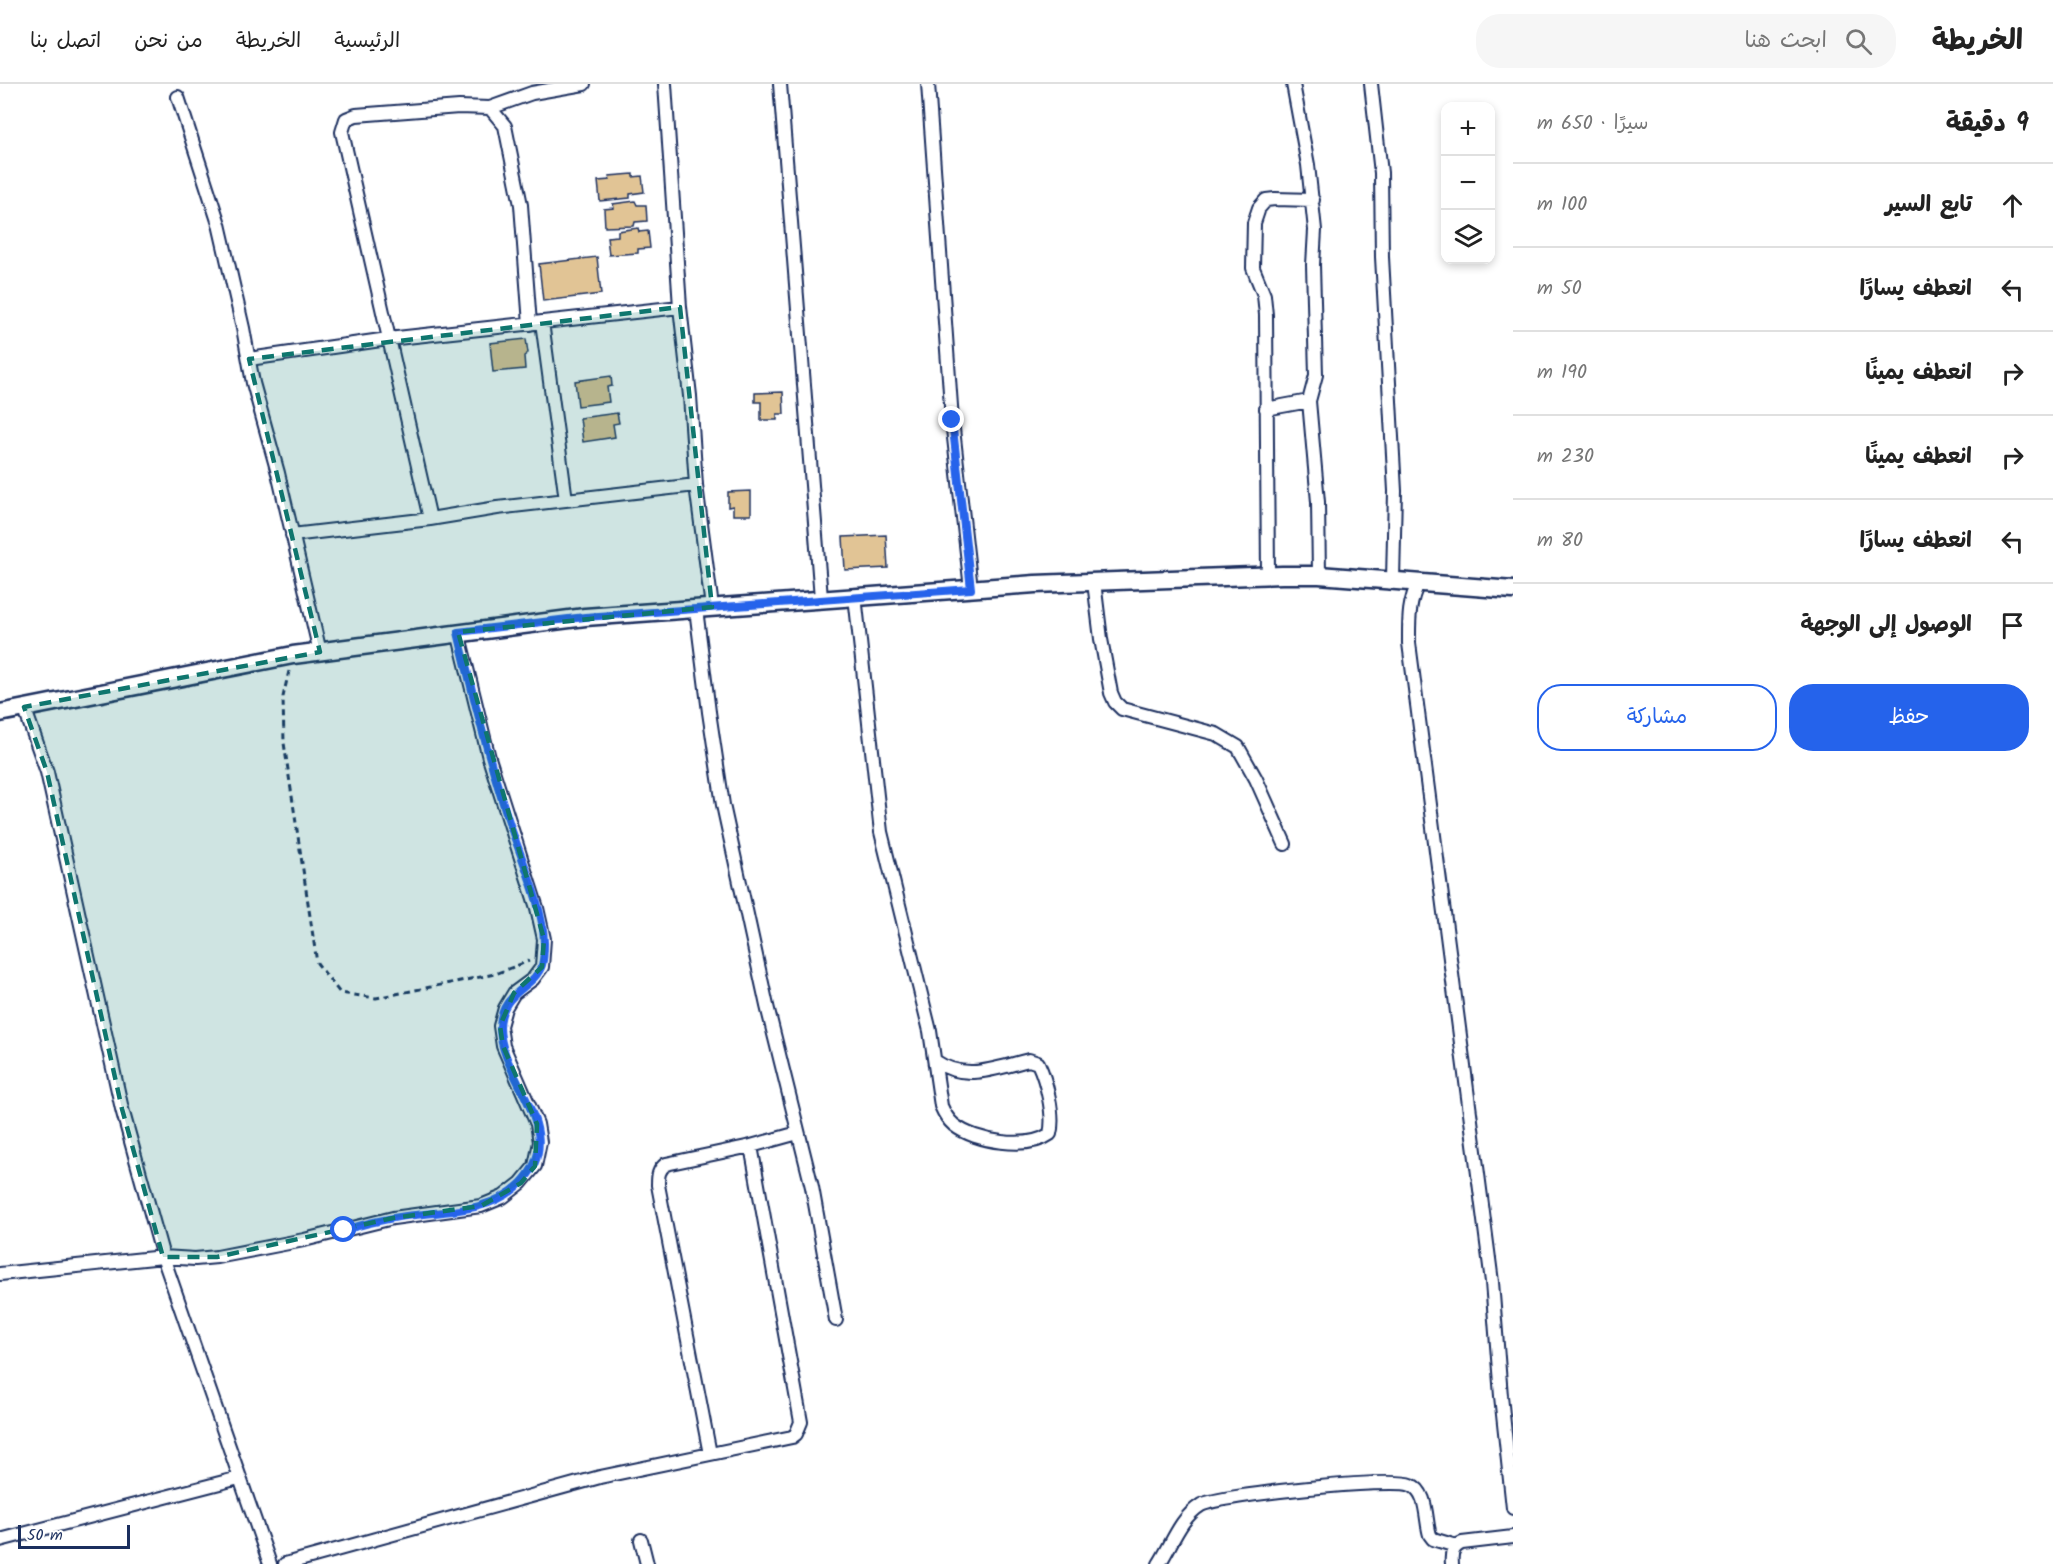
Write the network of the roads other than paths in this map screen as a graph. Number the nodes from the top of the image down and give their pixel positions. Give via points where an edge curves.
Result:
1 (584, 84) edge
2 (665, 84) edge
3 (780, 84) edge
4 (928, 84) edge
5 (1293, 84) edge
6 (1371, 84) edge
7 (178, 97) dead end
8 (490, 108) junction
9 (1312, 200) junction
10 (680, 307) junction
11 (536, 323) junction
12 (388, 339) junction
13 (249, 359) junction
14 (1308, 401) junction
15 (1266, 409) junction
16 (696, 485) junction
17 (566, 500) junction
18 (430, 519) junction
19 (292, 535) junction
20 (1268, 575) junction
21 (1319, 575) junction
22 (1393, 580) junction
23 (1094, 582) junction
24 (1419, 582) junction
25 (971, 589) junction
26 (1513, 590) edge
27 (855, 596) junction
28 (821, 598) junction
29 (704, 608) junction
30 (458, 632) junction
31 (320, 652) junction
32 (24, 707) junction
33 (0, 712) edge
34 (1285, 844) dead end
35 (935, 1061) junction
36 (798, 1133) junction
37 (751, 1146) junction
38 (164, 1257) junction
39 (0, 1274) edge
40 (836, 1320) dead end
41 (710, 1454) junction
42 (239, 1478) junction
43 (1513, 1508) edge
44 (1513, 1536) edge
45 (0, 1540) edge
46 (641, 1540) dead end
47 (1456, 1546) junction
48 (270, 1564) edge
49 (285, 1564) edge
50 (647, 1564) edge
51 (1159, 1564) edge
52 (1452, 1564) edge

1 - 8 street via 532,93
2 - 10 street
3 - 28 street
4 - 25 street via 952,420
5 - 9 street
6 - 22 street via 1381,173 1395,491
7 - 13 street via 219,225
8 - 11 street via 505,126 521,205
8 - 12 street via 402,111 345,119 342,132
9 - 14 street via 1316,375
9 - 15 street via 1266,201 1254,223 1253,268 1264,295 1266,315
10 - 11 street
10 - 16 street
11 - 12 street
11 - 17 street
12 - 13 street
12 - 18 street
13 - 19 street
14 - 15 street
14 - 21 street via 1318,502
15 - 20 street
16 - 17 street
16 - 29 street
17 - 18 street
18 - 19 street
19 - 31 street
20 - 21 main road
20 - 23 main road
21 - 22 main road
22 - 24 main road
23 - 25 main road
23 - 34 street via 1115,702 1134,713 1216,734 1238,747
24 - 26 main road
24 - 43 street via 1410,605 1409,643 1491,1270
25 - 27 main road
27 - 28 main road
27 - 35 street via 881,832
28 - 29 main road
29 - 30 main road
29 - 36 street via 713,742 723,805
30 - 31 main road
30 - 38 street via 489,758 544,939 542,967 514,993 500,1026 503,1046 537,1124 540,1142 535,1166 503,1197 481,1206 393,1218 217,1257
31 - 32 main road
32 - 33 main road
32 - 38 street via 47,772 122,1109
35 - 35 street via 959,1073 1029,1060 1038,1063 1045,1078 1050,1134 1039,1140 998,1142 955,1126 941,1106
36 - 37 street
36 - 40 street
37 - 41 street via 800,1430 792,1437
37 - 41 street via 666,1164 658,1176
38 - 39 street
38 - 42 street
41 - 49 street via 600,1477
42 - 45 street
42 - 48 street
44 - 47 street
46 - 50 street
47 - 51 street via 1430,1535 1418,1490 1411,1485 1376,1483 1236,1496 1203,1504 1190,1513
47 - 52 street

